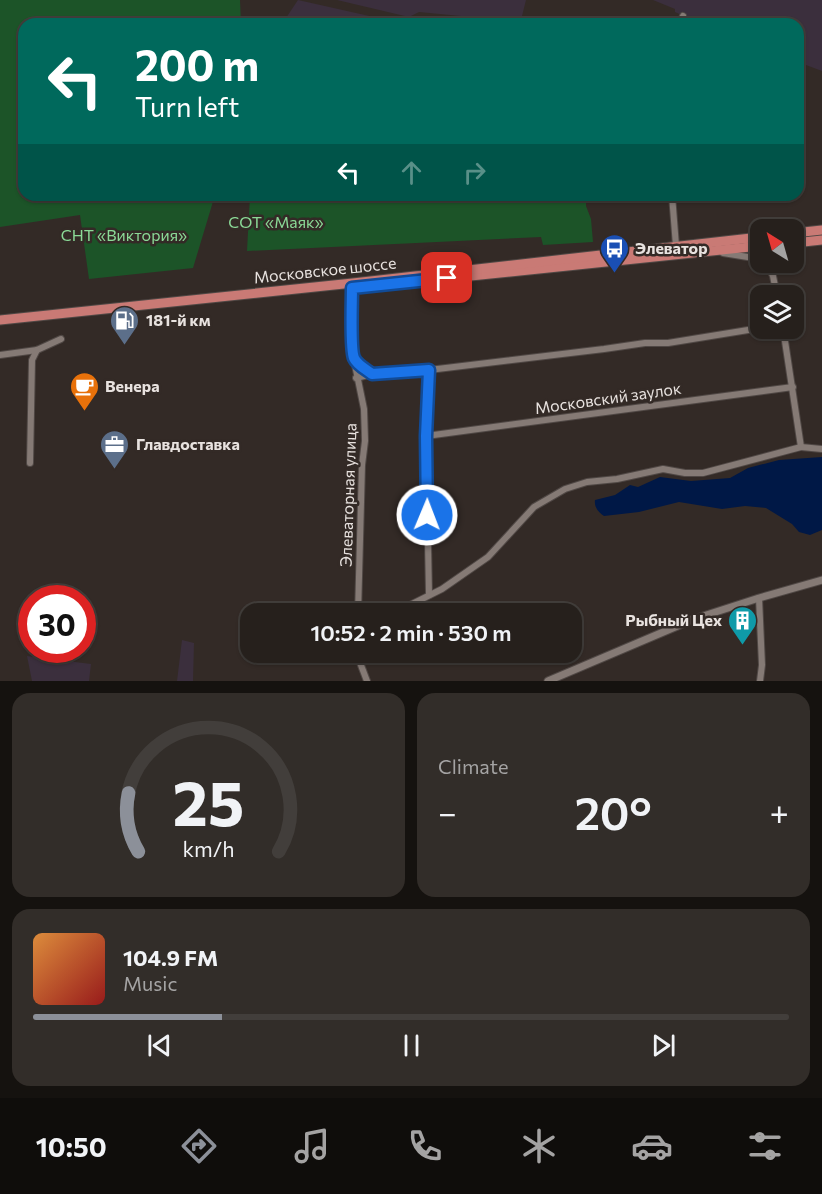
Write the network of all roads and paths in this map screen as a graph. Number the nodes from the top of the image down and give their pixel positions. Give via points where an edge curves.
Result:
1 (683, 15) dead end
2 (682, 18) edge
3 (672, 201) edge
4 (822, 230) edge
5 (804, 232) edge
6 (750, 238) edge
7 (822, 240) edge
8 (804, 242) edge
9 (676, 246) junction
10 (750, 247) edge
11 (704, 251) junction
12 (750, 258) edge
13 (352, 288) junction
14 (0, 320) edge
15 (0, 325) edge
16 (750, 331) edge
17 (61, 339) dead end
18 (785, 339) edge
19 (37, 350) junction
20 (0, 355) edge
21 (354, 358) junction
22 (429, 370) junction
23 (372, 374) junction
24 (356, 378) junction
25 (793, 387) junction
26 (426, 436) junction
27 (801, 447) junction
28 (822, 449) edge
29 (30, 463) dead end
30 (822, 580) edge
31 (429, 596) junction
32 (759, 598) junction
33 (358, 603) edge
34 (415, 603) edge
35 (360, 663) edge
36 (367, 681) edge
37 (548, 681) edge
38 (760, 681) edge

1 - 2 street
3 - 9 street
4 - 5 highway
6 - 9 highway, Московское шоссе
7 - 8 highway
9 - 14 highway, Московское шоссе
10 - 11 highway, Московское шоссе
11 - 12 street
11 - 13 highway, Московское шоссе
13 - 15 highway, Московское шоссе
13 - 21 street, Элеваторная улица
16 - 22 street
17 - 19 street
18 - 25 street
19 - 20 street
19 - 29 street via 32,360
21 - 23 street
21 - 24 street, Элеваторная улица
22 - 23 street
22 - 26 street
23 - 24 street
24 - 33 street, Элеваторная улица via 364,409 365,441
25 - 26 street, Московский заулок
25 - 27 street
26 - 31 street
27 - 28 street
27 - 31 street via 703,473 663,469 565,489 534,507 488,558
30 - 32 street
31 - 34 street
32 - 37 street via 694,619
32 - 38 street
35 - 36 street

